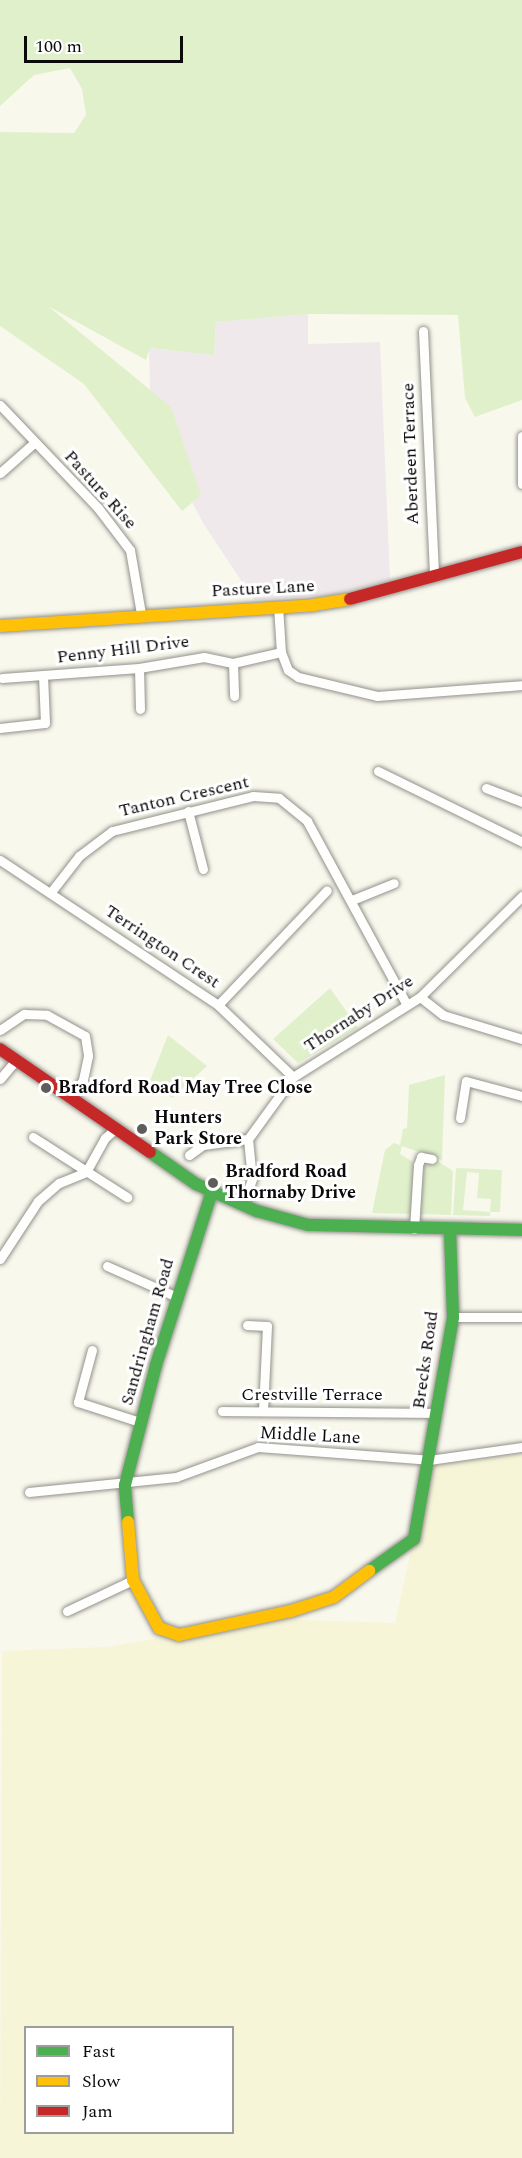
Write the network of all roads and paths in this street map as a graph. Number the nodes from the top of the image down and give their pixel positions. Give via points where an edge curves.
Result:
1 (423, 331) dead end
2 (0, 405) edge
3 (522, 436) edge
4 (34, 443) junction
5 (0, 473) edge
6 (522, 484) edge
7 (522, 552) edge
8 (434, 576) junction
9 (278, 606) junction
10 (141, 614) junction
11 (0, 627) edge
12 (281, 652) junction
13 (233, 663) junction
14 (139, 668) junction
15 (43, 676) junction
16 (2, 678) dead end
17 (522, 684) edge
18 (234, 696) dead end
19 (140, 709) dead end
20 (0, 728) edge
21 (378, 771) dead end
22 (486, 789) dead end
23 (522, 802) edge
24 (188, 811) junction
25 (522, 842) edge
26 (0, 860) edge
27 (203, 869) dead end
28 (394, 883) dead end
29 (327, 890) dead end
30 (51, 892) junction
31 (522, 896) edge
32 (351, 900) junction
33 (420, 997) junction
34 (406, 1003) junction
35 (218, 1005) junction
36 (0, 1030) edge
37 (522, 1039) edge
38 (0, 1049) edge
39 (16, 1060) junction
40 (293, 1077) junction
41 (0, 1079) edge
42 (522, 1096) edge
43 (70, 1098) junction
44 (460, 1118) dead end
45 (116, 1128) junction
46 (33, 1137) dead end
47 (248, 1139) junction
48 (410, 1154) dead end
49 (189, 1155) dead end
50 (421, 1157) junction
51 (432, 1159) dead end
52 (86, 1172) junction
53 (212, 1192) junction
54 (127, 1197) dead end
55 (243, 1205) junction
56 (414, 1229) junction
57 (450, 1230) junction
58 (522, 1230) edge
59 (0, 1259) edge
60 (107, 1266) dead end
61 (177, 1297) junction
62 (453, 1317) junction
63 (522, 1317) edge
64 (247, 1325) dead end
65 (92, 1350) dead end
66 (222, 1411) dead end
67 (263, 1411) junction
68 (437, 1413) junction
69 (140, 1422) junction
70 (522, 1447) edge
71 (429, 1460) junction
72 (125, 1485) junction
73 (29, 1492) dead end
74 (133, 1580) junction
75 (68, 1611) dead end

1 - 8 street, Aberdeen Terrace
2 - 4 street, Pasture Rise
3 - 6 street
4 - 5 street
4 - 10 street, Pasture Rise via 98,508 130,550
7 - 8 street, Pasture Lane
8 - 9 street, Pasture Lane via 343,601
9 - 10 street, Pasture Lane
9 - 12 street
10 - 11 street, Pasture Lane
12 - 13 street, Penny Hill Drive
12 - 17 street via 288,670 298,676 377,696
13 - 14 street, Penny Hill Drive via 204,657
13 - 18 street
14 - 15 street, Penny Hill Drive
14 - 19 street
15 - 16 street, Penny Hill Drive
15 - 20 street via 45,723
21 - 25 street
22 - 23 street
24 - 27 street
24 - 30 street, Tanton Crescent via 112,831 79,856
24 - 32 street, Tanton Crescent via 253,796 279,798 307,821
26 - 30 street, Terrington Crest
28 - 32 street
29 - 35 street
30 - 35 street, Terrington Crest
31 - 33 street, Thornaby Drive
32 - 34 street
33 - 34 street, Thornaby Drive
33 - 37 street via 443,1015
34 - 40 street, Thornaby Drive
35 - 40 street, Terrington Crest
36 - 43 street via 24,1014 47,1015 85,1036 88,1056 83,1080
38 - 39 street
39 - 41 street
39 - 43 street
40 - 47 street, Thornaby Drive
42 - 44 street via 466,1081
43 - 45 street
45 - 52 street via 105,1138
45 - 53 street
46 - 52 street
47 - 49 street via 203,1145
47 - 55 street via 252,1179
48 - 50 street
50 - 51 street
50 - 56 street
52 - 54 street
52 - 59 street via 59,1183 38,1201
53 - 55 street
53 - 61 street, Sandringham Road
55 - 56 street via 308,1225
56 - 57 street
57 - 58 street
57 - 62 street, Brecks Road
60 - 61 street
61 - 69 street, Sandringham Road
62 - 63 street
62 - 68 street, Brecks Road
64 - 67 street via 267,1326
65 - 69 street via 78,1402
66 - 67 street, Crestville Terrace
67 - 68 street, Crestville Terrace
68 - 71 street, Brecks Road
69 - 72 street, Sandringham Road
70 - 71 street, Middle Lane
71 - 72 street, Middle Lane via 258,1447 176,1477
71 - 74 street, Brecks Road via 414,1539 334,1597 291,1611 179,1635 159,1628
72 - 73 street, Middle Lane
72 - 74 street, Sandringham Road
74 - 75 street

